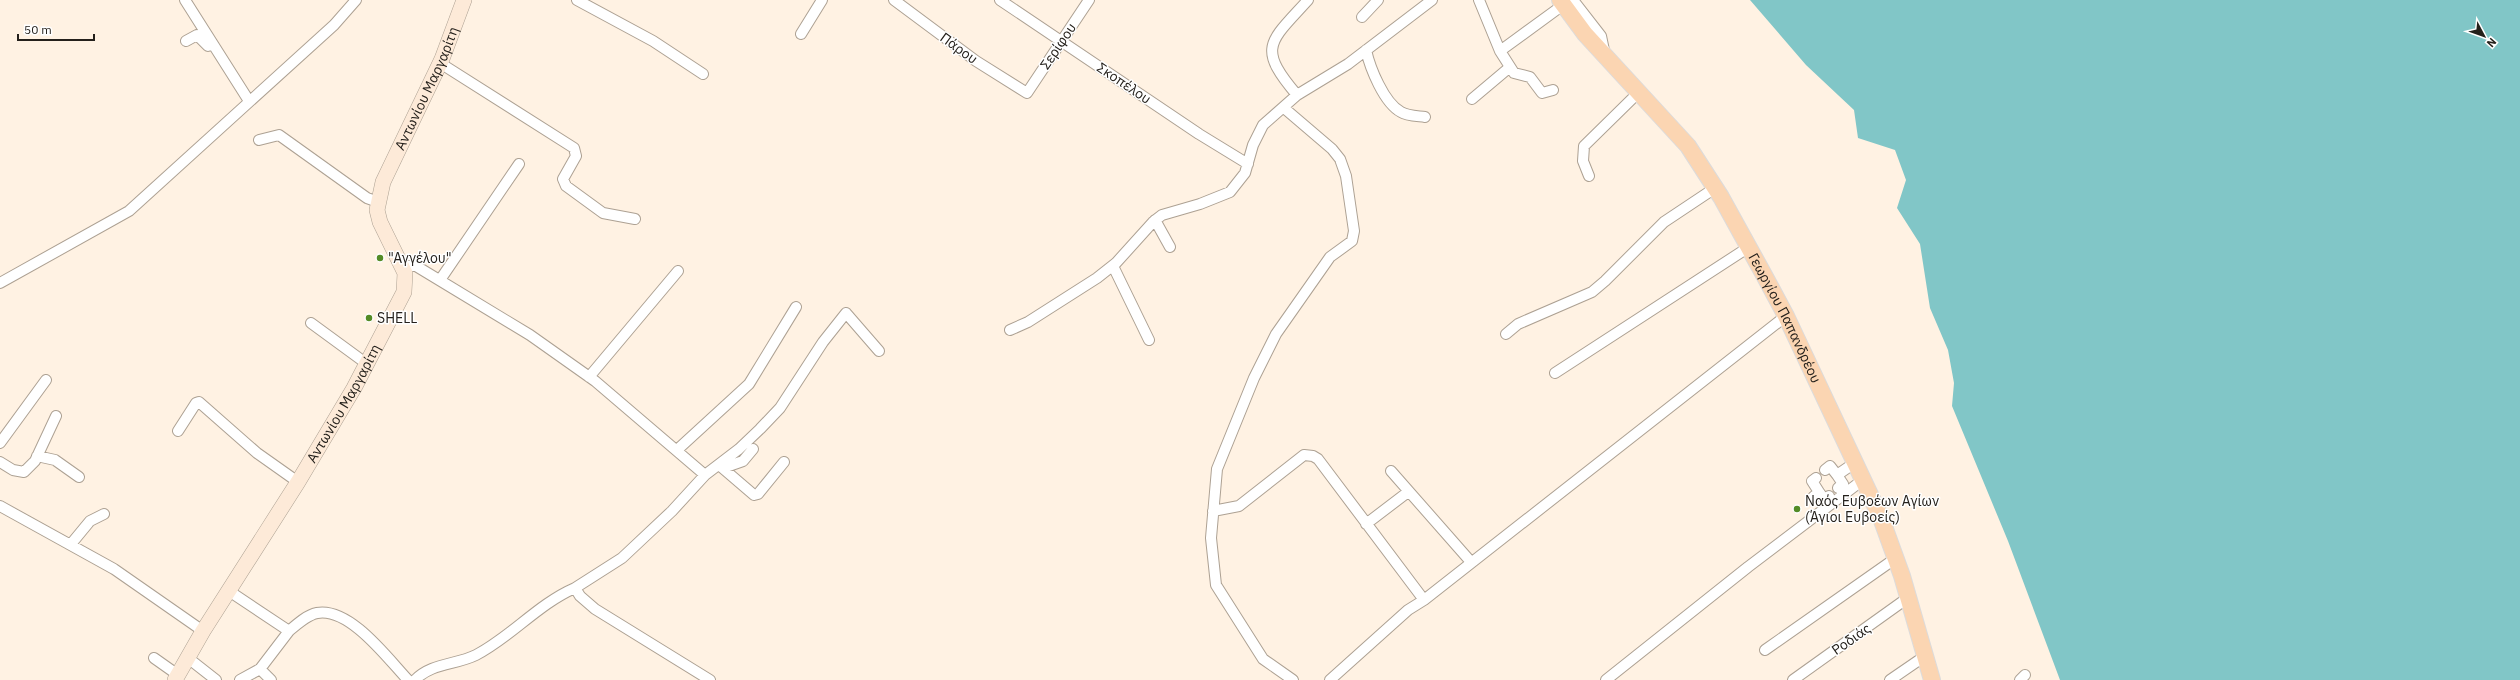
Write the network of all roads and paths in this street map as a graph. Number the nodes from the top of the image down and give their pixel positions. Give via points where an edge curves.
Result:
1 (185, 0) edge
2 (356, 0) edge
3 (464, 0) edge
4 (577, 0) edge
5 (822, 0) edge
6 (894, 0) edge
7 (1000, 0) edge
8 (1089, 0) edge
9 (1308, 0) edge
10 (1378, 0) edge
11 (1432, 0) edge
12 (1480, 0) edge
13 (1566, 2) edge
14 (1362, 17) dead end
15 (801, 34) dead end
16 (186, 41) dead end
17 (1062, 41) junction
18 (1366, 50) junction
19 (1500, 51) junction
20 (440, 63) junction
21 (1510, 67) junction
22 (703, 74) dead end
23 (1553, 90) dead end
24 (1639, 92) junction
25 (1027, 93) joint
26 (1297, 95) junction
27 (1472, 99) dead end
28 (247, 103) junction
29 (1284, 108) junction
30 (1425, 117) dead end
31 (259, 140) dead end
32 (519, 164) dead end
33 (1248, 164) junction
34 (1589, 176) dead end
35 (1715, 188) junction
36 (378, 202) junction
37 (635, 219) dead end
38 (1156, 220) junction
39 (1170, 247) dead end
40 (1749, 247) junction
41 (403, 266) junction
42 (1113, 266) junction
43 (678, 271) dead end
44 (440, 280) junction
45 (0, 283) edge
46 (796, 307) dead end
47 (1786, 316) junction
48 (311, 323) dead end
49 (1010, 330) dead end
50 (1506, 334) dead end
51 (1149, 340) dead end
52 (879, 351) dead end
53 (367, 364) junction
54 (1555, 372) dead end
55 (589, 377) junction
56 (46, 380) dead end
57 (56, 416) dead end
58 (178, 431) dead end
59 (0, 443) edge
60 (754, 449) dead end
61 (677, 450) junction
62 (37, 456) junction
63 (0, 462) edge
64 (784, 462) dead end
65 (1856, 462) junction
66 (721, 466) junction
67 (1825, 470) dead end
68 (1391, 471) dead end
69 (705, 474) junction
70 (1837, 475) junction
71 (79, 477) dead end
72 (1816, 478) dead end
73 (1864, 479) junction
74 (298, 482) junction
75 (1838, 488) dead end
76 (1408, 492) junction
77 (1828, 496) dead end
78 (0, 506) edge
79 (1213, 511) junction
80 (104, 514) dead end
81 (1366, 524) junction
82 (71, 544) junction
83 (1896, 558) junction
84 (1471, 562) junction
85 (575, 588) junction
86 (229, 591) junction
87 (1909, 597) junction
88 (1424, 600) junction
89 (203, 631) junction
90 (289, 631) junction
91 (1764, 650) dead end
92 (1925, 656) junction
93 (154, 658) dead end
94 (188, 658) junction
95 (260, 670) junction
96 (177, 677) edge
97 (216, 680) edge
98 (240, 680) edge
99 (271, 680) edge
100 (408, 680) edge
101 (415, 680) edge
102 (710, 680) edge
103 (1293, 680) edge
104 (1330, 680) edge
105 (1606, 680) edge
106 (1793, 680) edge
107 (1890, 680) edge
108 (1932, 680) edge

1 - 28 street
2 - 28 street via 334,25
3 - 20 street, Αντωνίου Μαργαρίτη
4 - 22 street via 653,41
5 - 15 street
6 - 25 street, Πάρου via 976,61
7 - 17 street, Σκοπέλου
8 - 17 street, Σερίφου
9 - 26 street via 1279,32 1272,47 1276,69
10 - 14 street
11 - 18 street
12 - 19 street
13 - 19 street
13 - 24 main road, Γεωργίου Παπανδρέου via 1606,57
16 - 28 street via 197,35 204,40
17 - 25 street, Σερίφου
17 - 33 street, Σκοπέλου
18 - 26 street
18 - 30 street via 1376,79 1396,108 1406,114
19 - 21 street
20 - 36 street, Αντωνίου Μαργαρίτη via 383,182
20 - 37 street via 574,148 576,156 563,179 566,186 603,213
21 - 23 street via 1514,73 1530,77 1542,93
21 - 27 street
24 - 34 street via 1584,146 1583,161
24 - 35 main road, Γεωργίου Παπανδρέου via 1688,146
26 - 29 street
28 - 45 street via 129,211
29 - 33 street via 1263,125 1253,145
29 - 79 street via 1332,149 1340,159 1346,176 1354,231 1352,241 1330,257 1276,334 1254,378 1217,469
31 - 36 street via 279,135 367,198
32 - 44 street
33 - 38 street via 1239,184 1230,192 1200,204 1174,210
35 - 40 main road, Γεωργίου Παπανδρέου
35 - 50 street via 1664,222 1592,292 1518,324
36 - 41 street, Αντωνίου Μαργαρίτη via 380,222
38 - 39 street
38 - 42 street
40 - 47 main road, Γεωργίου Παπανδρέου
40 - 54 street
41 - 44 street via 416,266
41 - 53 street, Αντωνίου Μαργαρίτη via 406,277 404,292
42 - 49 street via 1040,315
42 - 51 street
43 - 55 street
44 - 55 street via 530,335
46 - 61 street via 749,384
47 - 65 main road, Γεωργίου Παπανδρέου
47 - 84 street via 1550,503
48 - 53 street
52 - 66 street via 846,313 823,342 780,408
53 - 74 street, Αντωνίου Μαργαρίτη
55 - 61 street
56 - 59 street
57 - 62 street
58 - 74 street via 199,402 257,453
60 - 66 street via 743,461
61 - 69 street
62 - 63 street via 24,472 13,470
62 - 71 street via 55,460
64 - 66 street via 758,494 754,495
65 - 70 street
65 - 73 main road, Γεωργίου Παπανδρέου
66 - 69 street
67 - 70 street via 1830,466
68 - 76 street
69 - 85 street via 672,511 628,552
70 - 75 street via 1843,484
72 - 77 street via 1812,481 1816,494 1824,499
73 - 83 main road, Γεωργίου Παπανδρέου
73 - 105 street
74 - 86 street, Αντωνίου Μαργαρίτη
76 - 81 street
76 - 84 street
78 - 82 street
79 - 81 street via 1238,506 1304,455 1318,459
79 - 103 street via 1211,538 1216,585 1263,659
80 - 82 street via 90,521
81 - 88 street
82 - 89 street via 114,569
83 - 87 main road, Γεωργίου Παπανδρέου
83 - 91 street
84 - 88 street
85 - 101 street via 544,606 483,651 458,663 430,668
85 - 102 street via 595,609
86 - 89 street, Αντωνίου Μαργαρίτη
86 - 90 street
87 - 92 main road, Γεωργίου Παπανδρέου
87 - 106 street, Ροδιάς
88 - 104 street via 1408,610
89 - 94 street, Αντωνίου Μαργαρίτη
90 - 95 street
90 - 100 street via 317,613 341,616 368,638
92 - 107 street
92 - 108 main road, Γεωργίου Παπανδρέου
93 - 96 street
94 - 96 street, Αντωνίου Μαργαρίτη
94 - 97 street
95 - 98 street
95 - 99 street

